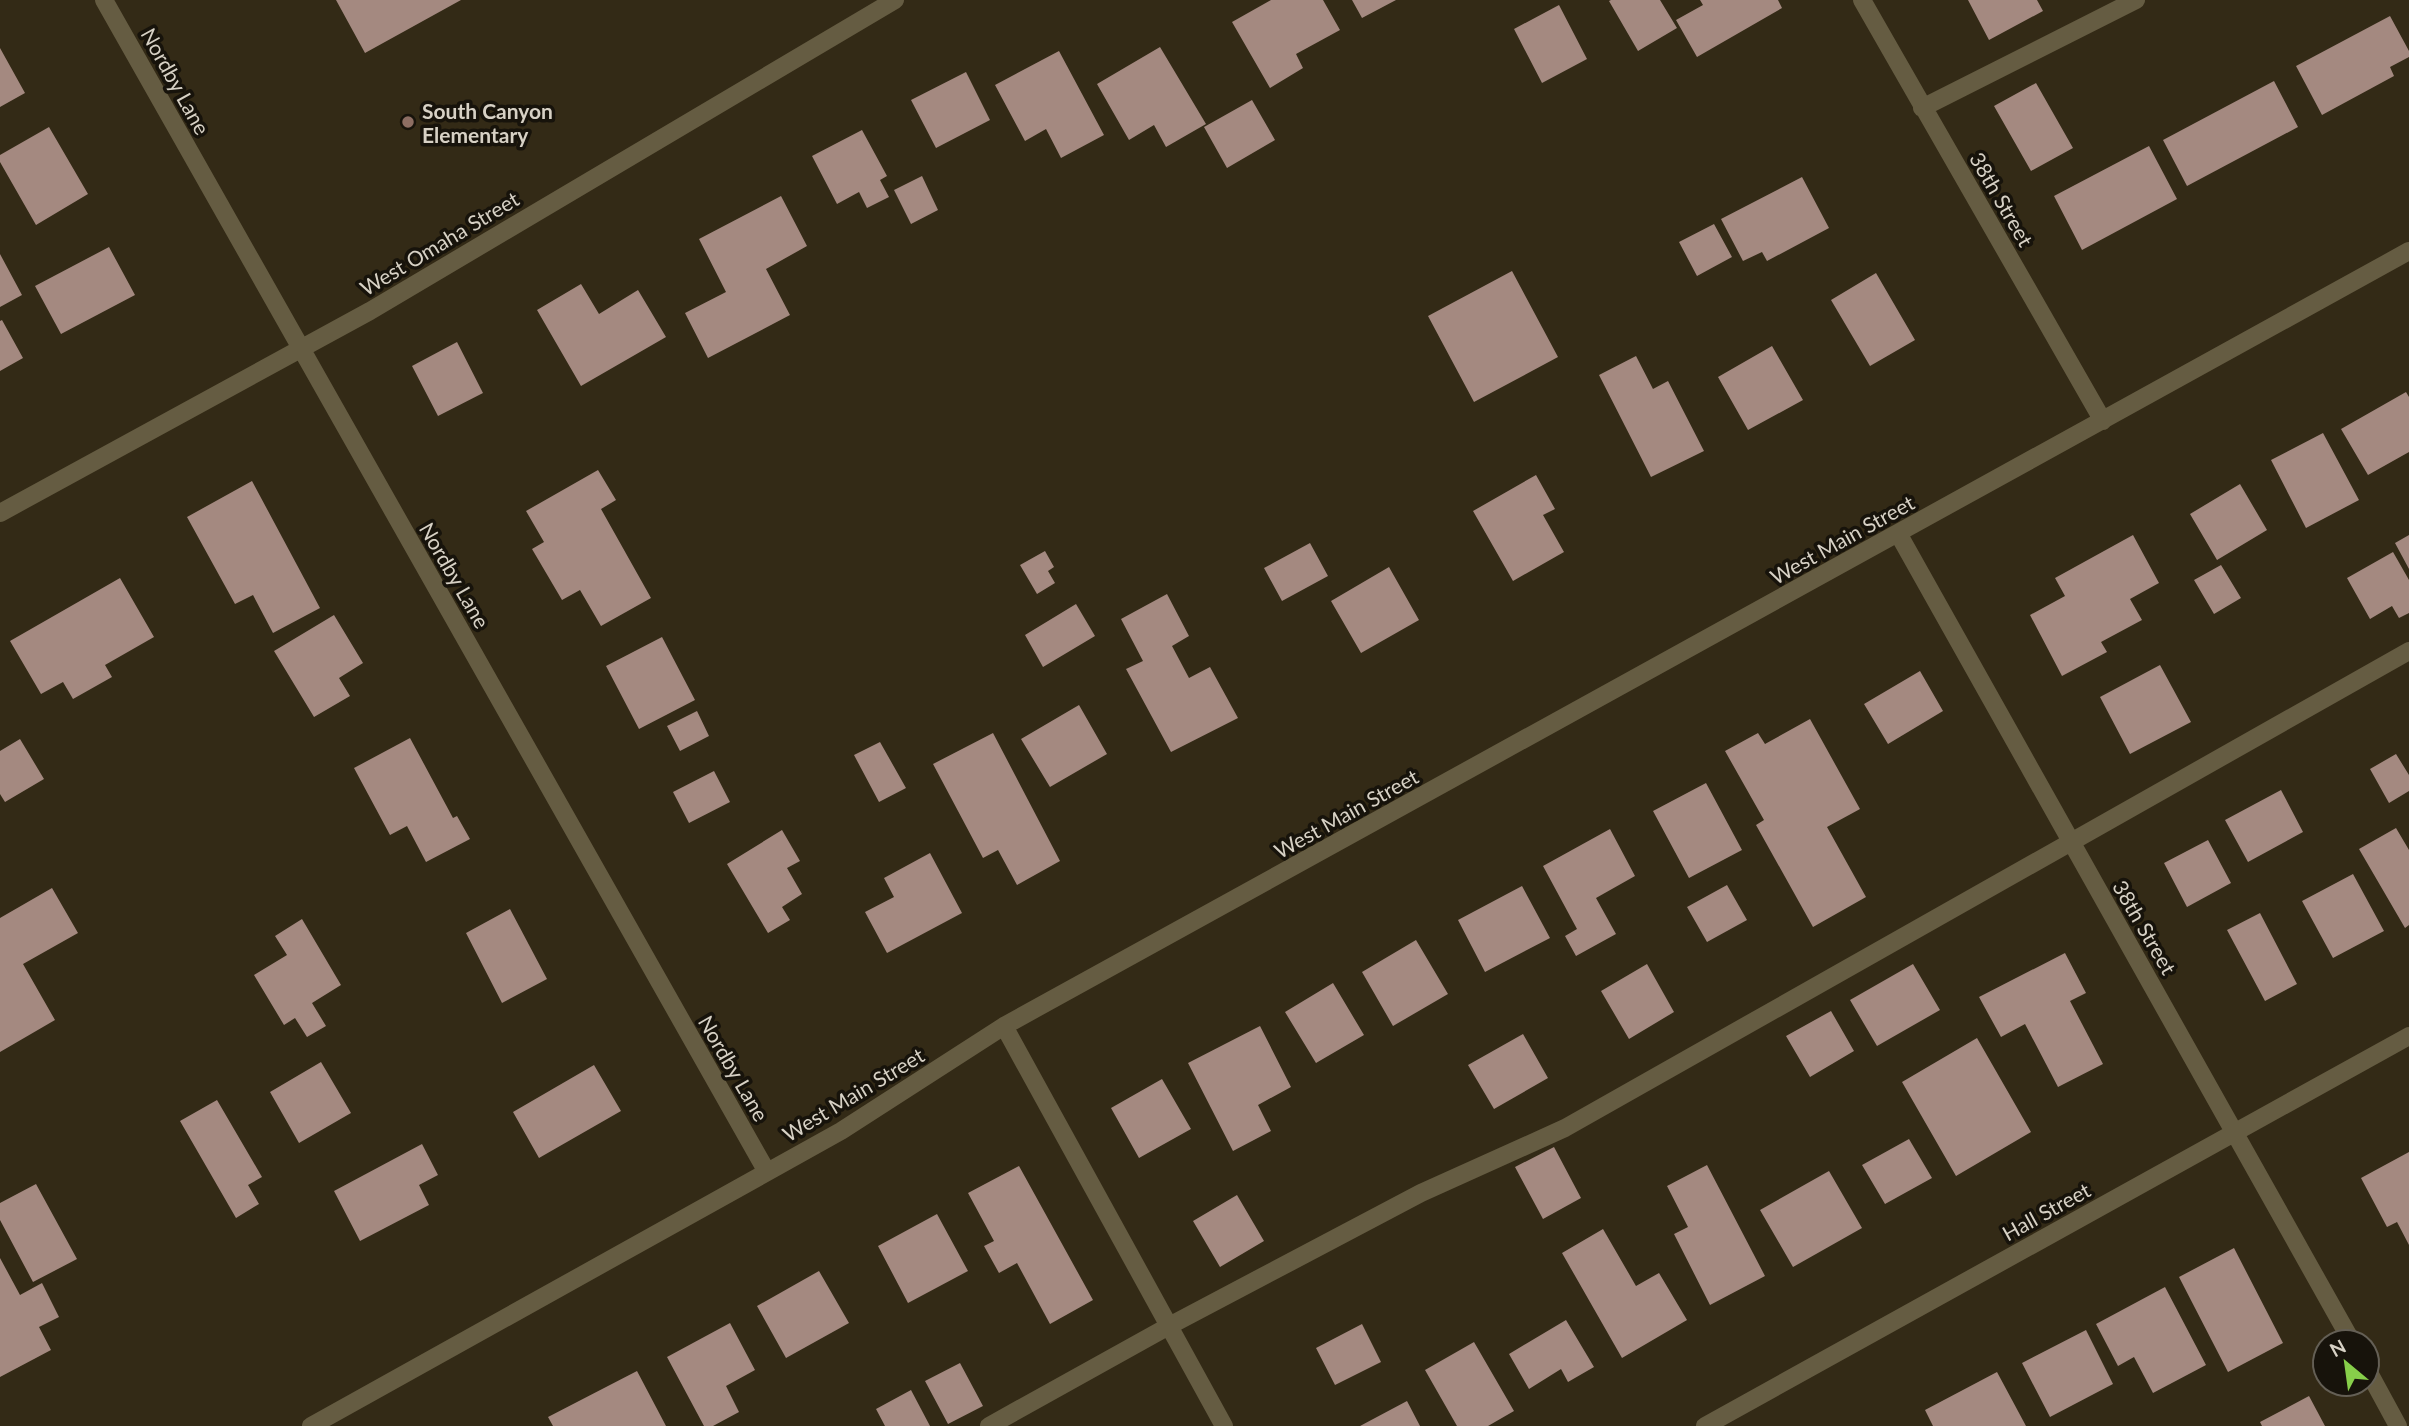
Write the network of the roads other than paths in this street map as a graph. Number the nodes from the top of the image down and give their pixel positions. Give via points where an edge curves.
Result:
1 (104, 0) edge
2 (895, 0) edge
3 (1862, 0) edge
4 (2136, 0) edge
5 (1922, 108) junction
6 (2409, 251) edge
7 (301, 349) junction
8 (2103, 421) junction
9 (0, 513) edge
10 (1899, 535) junction
11 (2409, 651) edge
12 (2069, 841) junction
13 (1004, 1026) junction
14 (2409, 1036) edge
15 (2235, 1132) junction
16 (767, 1171) junction
17 (1169, 1326) junction
18 (2344, 1328) edge
19 (2381, 1395) edge
20 (312, 1426) edge
21 (989, 1426) edge
22 (1224, 1426) edge
23 (1705, 1426) edge
24 (2398, 1426) edge

1 - 7 street, Nordby Lane
2 - 7 street, West Omaha Street
3 - 5 street, 38th Street
4 - 5 street
5 - 8 street, 38th Street
6 - 8 street, West Main Street
7 - 9 street, West Omaha Street
7 - 16 street, Nordby Lane
8 - 10 street, West Main Street
10 - 12 street, 38th Street
10 - 13 street, West Main Street
11 - 12 street
12 - 15 street, 38th Street
12 - 17 street via 1564,1128 1421,1193
13 - 16 street, West Main Street via 841,1131
13 - 17 street
14 - 15 street, Hall Street
15 - 18 street, 38th Street
15 - 23 street, Hall Street
16 - 20 street, West Main Street
17 - 21 street
17 - 22 street
19 - 24 street

